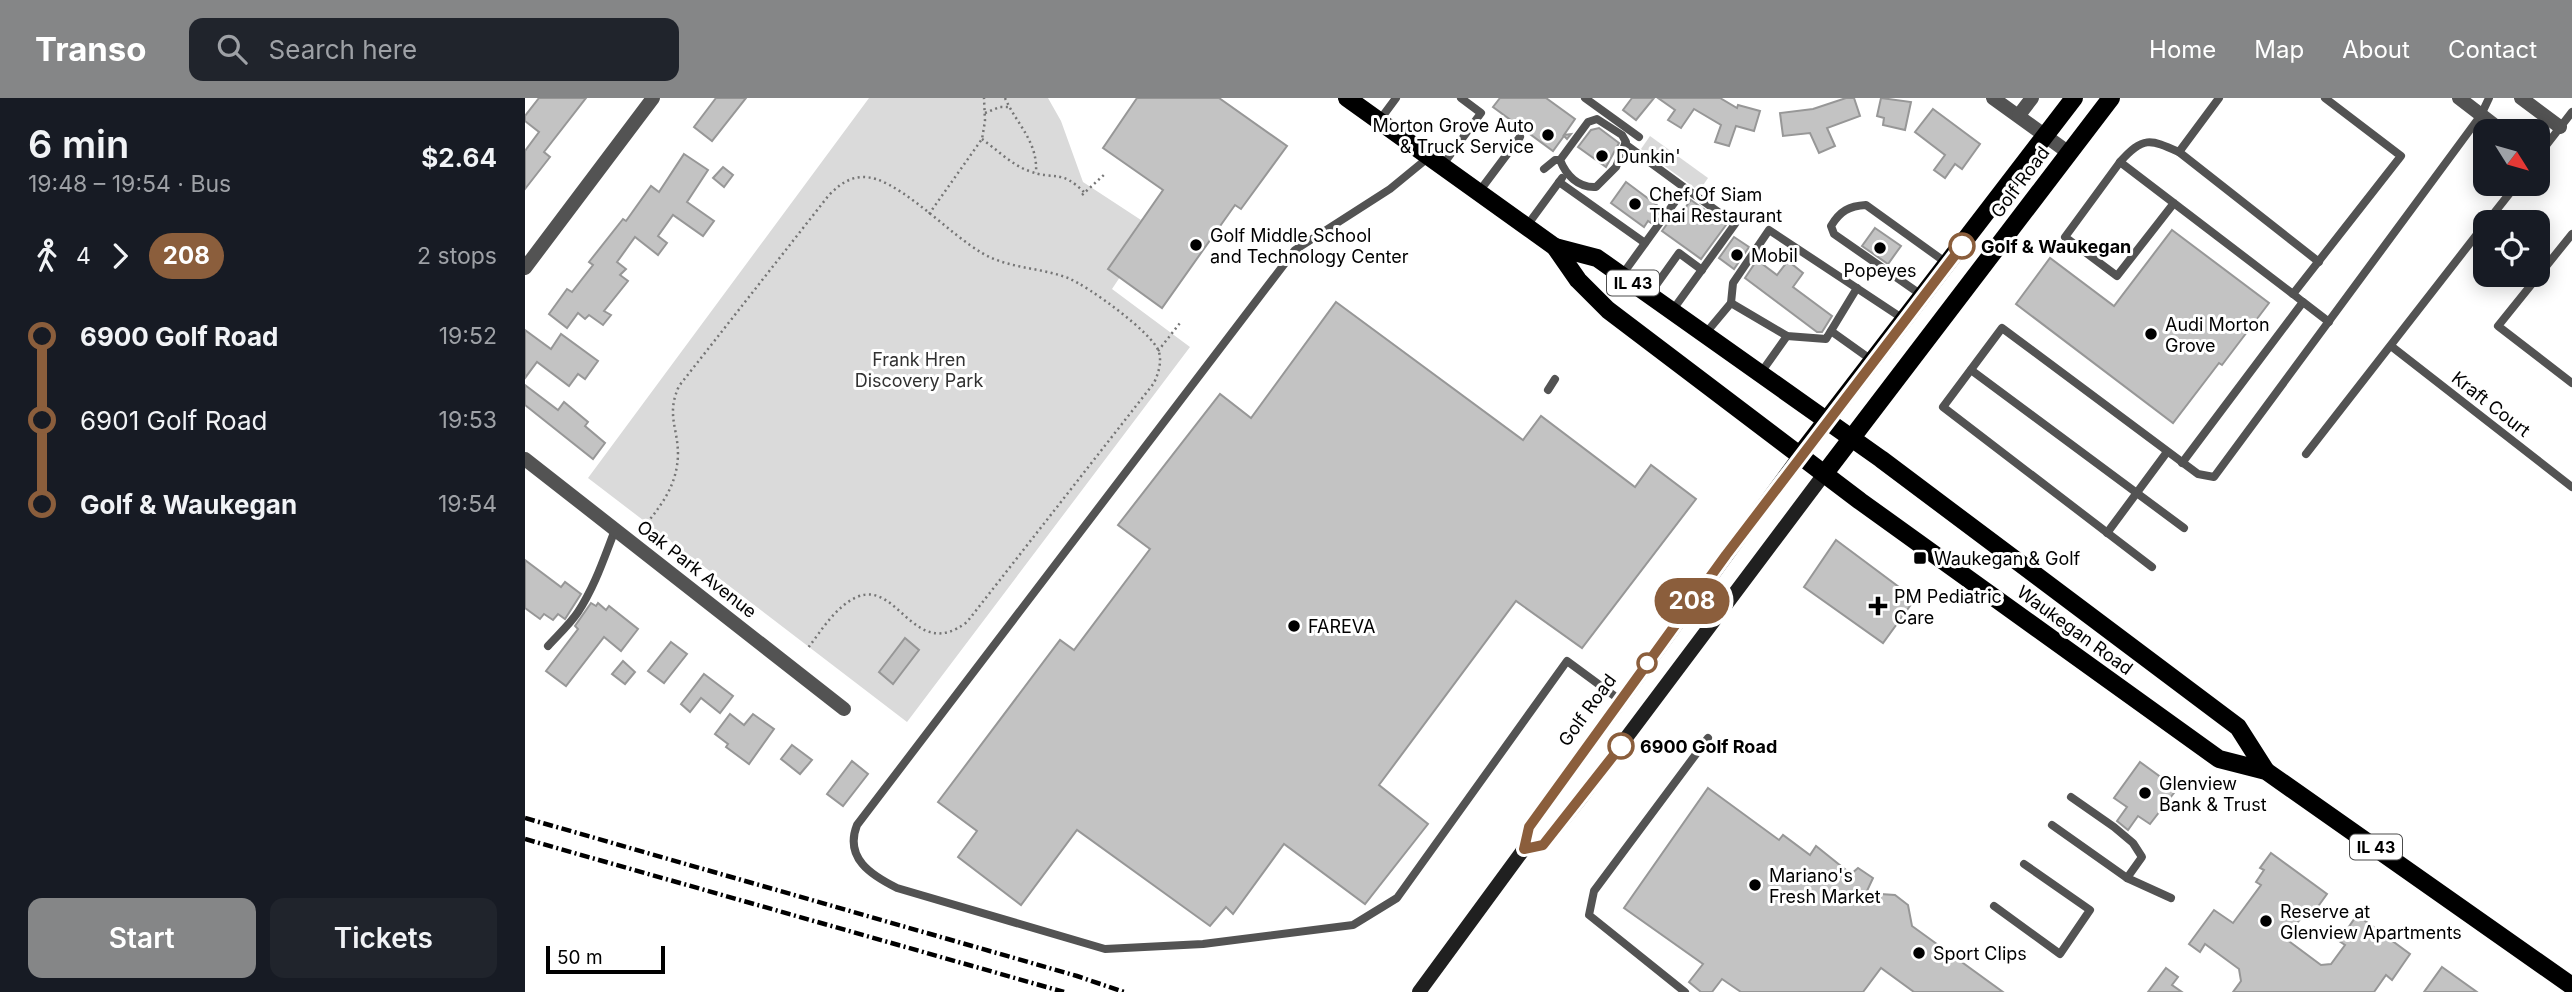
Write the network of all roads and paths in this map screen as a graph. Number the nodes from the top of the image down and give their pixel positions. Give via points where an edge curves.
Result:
1 (653, 98) edge
2 (984, 98) edge
3 (1005, 98) edge
4 (1347, 98) edge
5 (1396, 98) edge
6 (1461, 98) edge
7 (1585, 98) edge
8 (1993, 98) edge
9 (2032, 98) edge
10 (2074, 98) edge
11 (2111, 98) edge
12 (2219, 98) edge
13 (2325, 98) edge
14 (2459, 98) edge
15 (2489, 98) edge
16 (2522, 98) edge
17 (1009, 107) junction
18 (2572, 112) edge
19 (985, 114) junction
20 (2019, 115) junction
21 (2481, 115) junction
22 (2486, 119) edge
23 (1379, 121) junction
24 (2560, 127) junction
25 (2045, 136) junction
26 (1520, 137) dead end
27 (1639, 137) dead end
28 (982, 139) junction
29 (2550, 140) edge
30 (1625, 144) junction
31 (2179, 152) junction
32 (2069, 153) junction
33 (1560, 160) junction
34 (1435, 162) junction
35 (2120, 162) junction
36 (1544, 169) dead end
37 (1036, 173) junction
38 (1106, 173) dead end
39 (1565, 173) junction
40 (1559, 182) junction
41 (1685, 188) junction
42 (1479, 192) junction
43 (2507, 196) edge
44 (2174, 203) junction
45 (2496, 210) edge
46 (929, 214) junction
47 (1526, 227) junction
48 (2572, 234) edge
49 (2473, 240) edge
50 (1645, 243) junction
51 (1555, 247) junction
52 (2319, 262) junction
53 (1948, 264) junction
54 (525, 268) edge
55 (1702, 270) junction
56 (1622, 275) junction
57 (1857, 288) junction
58 (1649, 295) junction
59 (2293, 295) junction
60 (1923, 297) junction
61 (2303, 302) junction
62 (1731, 303) junction
63 (1672, 311) junction
64 (1905, 320) junction
65 (2329, 321) junction
66 (1181, 323) dead end
67 (1831, 331) junction
68 (1705, 335) junction
69 (1787, 337) junction
70 (2391, 346) junction
71 (1159, 351) junction
72 (1873, 361) junction
73 (1971, 370) junction
74 (1760, 374) junction
75 (1555, 379) dead end
76 (2572, 383) edge
77 (1548, 390) dead end
78 (1827, 420) junction
79 (1852, 438) junction
80 (2167, 452) junction
81 (2305, 454) dead end
82 (1800, 455) junction
83 (525, 459) edge
84 (2182, 463) junction
85 (1825, 473) junction
86 (2571, 485) edge
87 (2137, 493) junction
88 (647, 523) dead end
89 (2184, 528) dead end
90 (615, 530) junction
91 (2107, 533) junction
92 (2152, 567) dead end
93 (548, 646) dead end
94 (808, 648) dead end
95 (1620, 699) junction
96 (844, 709) dead end
97 (1708, 738) dead end
98 (2266, 771) junction
99 (2071, 797) dead end
100 (2052, 825) dead end
101 (1524, 849) junction
102 (2024, 864) dead end
103 (2127, 878) junction
104 (2171, 898) dead end
105 (1994, 906) dead end
106 (2572, 986) edge
107 (1419, 992) edge
108 (1685, 992) edge

1 - 54 street
2 - 19 path
3 - 17 path
4 - 23 main road, IL 43
5 - 23 lane
6 - 34 lane via 1481,113
7 - 27 lane
8 - 20 street
9 - 20 street
10 - 25 main road, Golf Road
11 - 32 main road, Golf Road
12 - 31 lane
13 - 52 lane via 2401,156
14 - 21 street
15 - 21 lane
16 - 24 street
17 - 19 path
17 - 37 path via 1032,142
18 - 24 lane
19 - 28 path
20 - 25 street
21 - 22 street
21 - 65 lane
23 - 34 main road, IL 43
24 - 29 lane
25 - 32 street
25 - 53 main road, Golf Road
26 - 42 lane
28 - 37 path
28 - 46 path
30 - 33 lane via 1622,135 1597,119 1588,122
30 - 39 lane via 1616,167 1596,187 1587,187
30 - 41 lane
31 - 35 lane via 2146,141
31 - 52 lane
32 - 79 main road, Golf Road
33 - 36 lane
33 - 39 lane
34 - 42 main road, IL 43
34 - 95 lane via 1295,250 857,825 852,845 874,876 897,888 1105,949 1203,944 1353,925 1397,898 1567,661
35 - 44 lane
35 - 44 lane via 2065,237 2117,276
37 - 38 path via 1064,177 1083,194
39 - 40 lane
40 - 47 lane
40 - 50 lane
41 - 50 lane
41 - 55 lane via 1735,224
42 - 47 main road, IL 43
43 - 45 lane
44 - 59 lane
46 - 71 path via 1002,264 1082,284 1145,334
46 - 88 path via 875,179 851,178 829,195 679,386 671,405 676,471 669,493
47 - 51 main road, IL 43
48 - 76 lane via 2498,326
49 - 70 lane
50 - 56 lane
51 - 56 main road, IL 43 via 1597,258
51 - 82 main road, IL 43 via 1578,280 1608,310
52 - 59 lane
53 - 60 main road, Golf Road
53 - 60 lane via 1866,205 1851,206 1837,215 1831,226 1834,234
55 - 58 lane via 1679,253
55 - 63 lane
56 - 58 main road, IL 43
57 - 62 lane via 1769,230 1733,283
57 - 64 lane
57 - 67 lane
58 - 63 main road, IL 43
59 - 61 lane
60 - 64 main road, Golf Road
61 - 65 lane
61 - 84 lane
62 - 68 lane
62 - 69 lane
63 - 68 main road, IL 43
64 - 72 main road, Golf Road
65 - 84 lane via 2214,477 2198,474
66 - 71 path
67 - 69 lane via 1826,339
67 - 72 lane
68 - 74 main road, IL 43
69 - 74 lane
70 - 81 lane
70 - 86 lane, Kraft Court
71 - 94 path via 1154,383 967,622 947,633 930,633 874,594 866,595 837,612
72 - 78 main road, Golf Road
73 - 80 lane via 2002,328
73 - 87 lane
73 - 91 lane via 1943,407
74 - 78 main road, IL 43
75 - 77 lane
78 - 79 main road, Waukegan Road / IL 43
78 - 82 main road, Golf Road
79 - 85 main road, Golf Road
79 - 98 main road, Waukegan Road / IL 43 via 2238,727
80 - 84 lane
80 - 87 lane
82 - 85 main road, Waukegan Road / IL 43
82 - 95 main road, Golf Road
83 - 90 street, Oak Park Avenue
85 - 98 main road, Waukegan Road / IL 43 via 2219,759
85 - 101 main road, Golf Road via 1581,798 1543,845
87 - 89 lane
87 - 91 lane
90 - 93 lane via 585,601
90 - 96 street, Oak Park Avenue
91 - 92 lane
95 - 101 main road, Golf Road via 1529,827
97 - 108 lane via 1594,891 1589,915
98 - 106 main road, Waukegan Road / IL 43
99 - 103 lane via 2133,843 2142,857
100 - 103 lane
101 - 107 main road, Golf Road
102 - 105 lane via 2090,910 2060,954
103 - 104 lane

